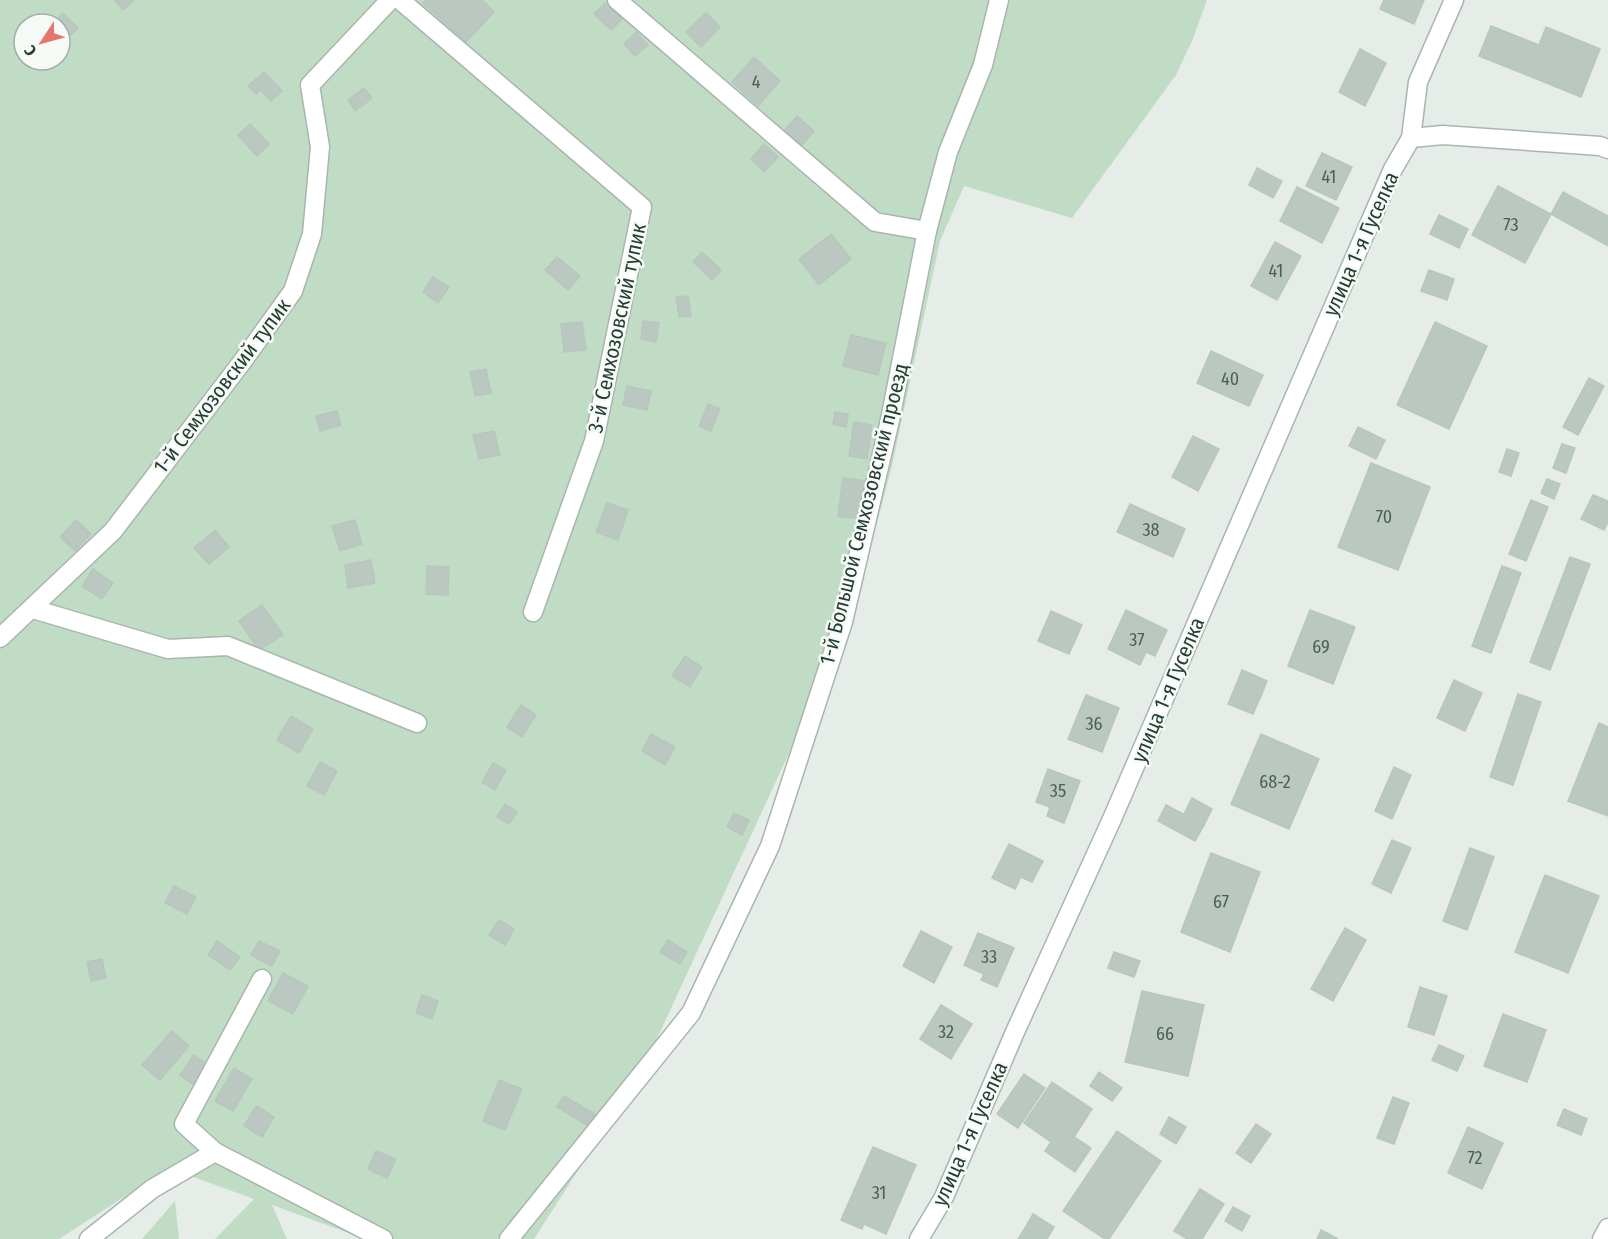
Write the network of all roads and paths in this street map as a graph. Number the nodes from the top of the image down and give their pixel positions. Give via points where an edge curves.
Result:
1 (390, 0) edge
2 (400, 0) edge
3 (617, 0) edge
4 (999, 0) edge
5 (1454, 0) edge
6 (1411, 138) junction
7 (1608, 149) edge
8 (927, 231) junction
9 (33, 609) junction
10 (533, 612) dead end
11 (0, 638) edge
12 (417, 723) dead end
13 (262, 979) dead end
14 (215, 1152) junction
15 (1608, 1228) edge
16 (89, 1239) edge
17 (383, 1239) edge
18 (509, 1239) edge
19 (919, 1239) edge
20 (1602, 1239) edge

1 - 9 street, 1-й Семхозовский тупик via 310,85 320,147 312,234 293,291 113,531
2 - 10 street, 3-й Семхозовский тупик via 642,207 594,441
3 - 8 street via 875,222
4 - 8 street, 1-й Большой Семхозовский проезд via 983,65 948,152
5 - 6 street, улица 1-я Гуселка via 1418,82
6 - 7 street via 1443,135
6 - 19 street, улица 1-я Гуселка via 1393,169 944,1197
8 - 18 street, 1-й Большой Семхозовский проезд via 890,420 843,622 770,846 691,1013
9 - 11 street, 1-й Семхозовский тупик
9 - 12 street via 168,649 228,646
13 - 14 street via 184,1124
14 - 16 street via 152,1189
14 - 17 street
15 - 20 street

